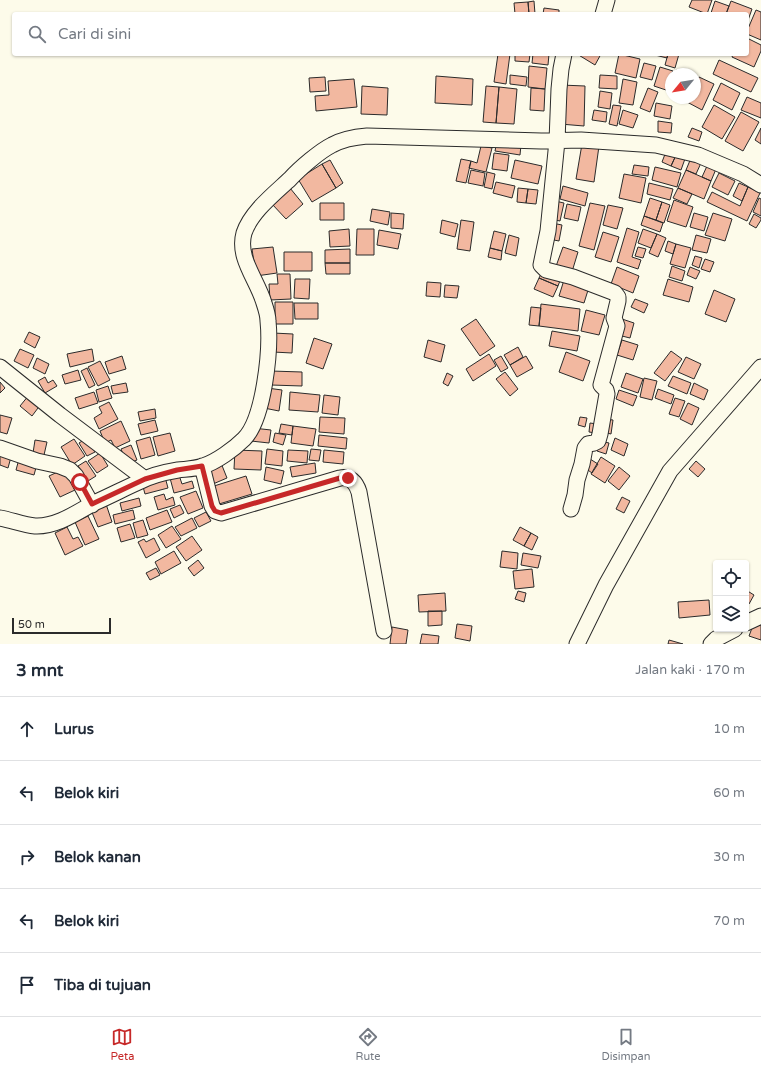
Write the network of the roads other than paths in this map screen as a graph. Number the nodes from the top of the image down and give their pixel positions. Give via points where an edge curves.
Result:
1 (607, 0) edge
2 (604, 12) edge
3 (564, 56) edge
4 (557, 141) junction
5 (761, 185) edge
6 (0, 367) edge
7 (761, 367) edge
8 (0, 448) edge
9 (202, 466) junction
10 (145, 479) junction
11 (92, 504) junction
12 (571, 509) dead end
13 (0, 518) edge
14 (761, 616) edge
15 (749, 622) edge
16 (384, 631) dead end
17 (729, 632) edge
18 (577, 644) edge
19 (711, 644) edge

1 - 2 street
3 - 4 street via 559,89
4 - 5 street via 656,144 698,155 743,174
4 - 9 street via 358,137 332,144 293,175 252,218 243,239 244,257 264,301 268,321 266,374 256,420 237,446
4 - 12 street via 542,266 546,270 615,293 618,299 614,316 617,326 601,385 607,392 600,434 598,440 585,448
6 - 10 street
7 - 18 street via 668,474 606,585
8 - 11 street via 70,470
9 - 10 street
9 - 16 street via 212,506 215,511 221,513 340,478 352,481 359,492
10 - 11 street
11 - 13 street via 68,518 43,525 34,526
14 - 15 street
17 - 19 street

